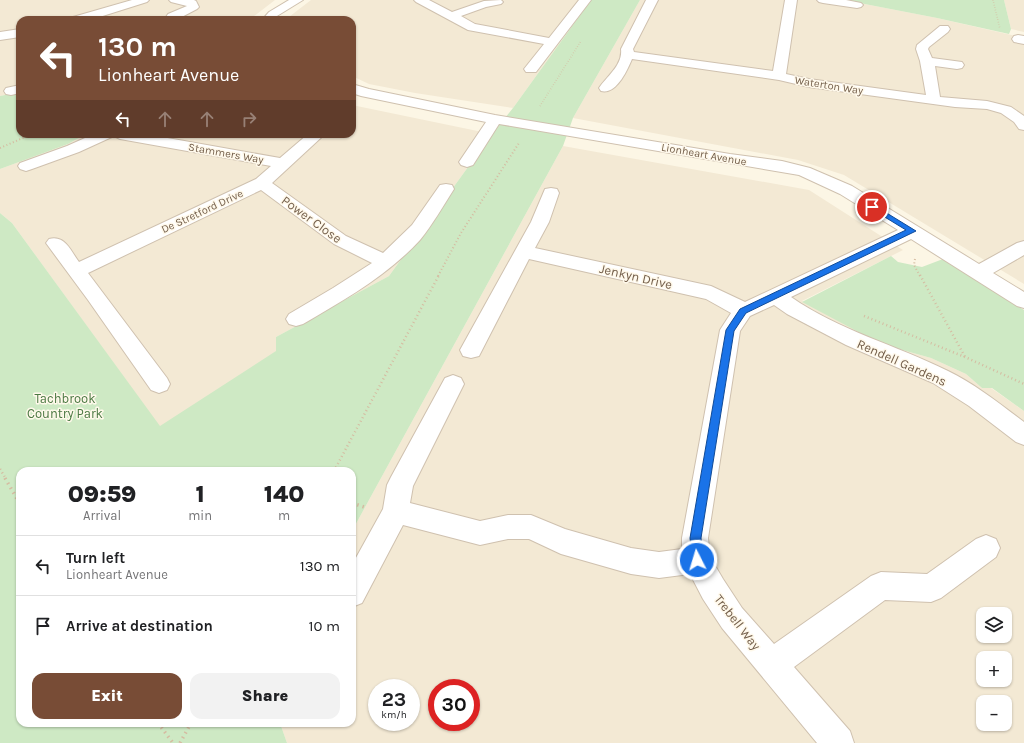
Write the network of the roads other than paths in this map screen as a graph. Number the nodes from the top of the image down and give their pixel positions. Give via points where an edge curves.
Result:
1 (143, 0) edge
2 (174, 0) edge
3 (297, 0) edge
4 (420, 0) edge
5 (585, 0) edge
6 (652, 0) edge
7 (791, 0) edge
8 (823, 0) edge
9 (497, 2) dead end
10 (857, 5) dead end
11 (99, 16) edge
12 (176, 16) edge
13 (272, 16) edge
14 (451, 16) junction
15 (944, 29) dead end
16 (16, 34) edge
17 (0, 36) edge
18 (553, 42) junction
19 (628, 55) junction
20 (927, 61) junction
21 (958, 65) dead end
22 (531, 69) dead end
23 (779, 76) junction
24 (606, 88) dead end
25 (357, 95) edge
26 (934, 100) junction
27 (1024, 107) edge
28 (1006, 110) junction
29 (495, 119) junction
30 (1024, 126) edge
31 (98, 138) edge
32 (142, 138) edge
33 (313, 138) edge
34 (467, 162) dead end
35 (284, 164) junction
36 (26, 166) dead end
37 (262, 182) junction
38 (446, 189) dead end
39 (551, 193) dead end
40 (903, 235) junction
41 (55, 243) dead end
42 (1024, 247) edge
43 (525, 252) junction
44 (386, 262) junction
45 (76, 272) junction
46 (979, 273) junction
47 (776, 296) junction
48 (1024, 301) edge
49 (743, 311) junction
50 (296, 320) dead end
51 (471, 350) dead end
52 (159, 384) dead end
53 (453, 384) dead end
54 (1024, 435) edge
55 (396, 511) junction
56 (986, 548) dead end
57 (697, 560) junction
58 (357, 583) edge
59 (771, 664) junction
60 (838, 743) edge

1 - 11 street
2 - 12 street via 192,3 193,7
3 - 13 street
4 - 14 street
5 - 18 street
6 - 19 street via 627,49
7 - 23 street
8 - 10 street
9 - 14 street
14 - 18 street via 485,31
15 - 20 street via 923,46
16 - 17 street
18 - 22 street
19 - 23 street, Waterton Way
19 - 24 street via 620,72
20 - 21 street
20 - 26 street
23 - 26 street, Waterton Way via 808,83
25 - 29 street, Lionheart Avenue
26 - 28 street, Waterton Way via 987,105
27 - 28 street
28 - 30 street, Waterton Way
29 - 34 street
29 - 40 street, Lionheart Avenue via 794,168 829,181
31 - 36 street
32 - 35 street, Stammers Way
33 - 35 street, De Stretford Drive
35 - 37 street, De Stretford Drive
37 - 44 street, Power Close via 340,240
37 - 45 street, De Stretford Drive
38 - 44 street via 410,240
39 - 43 street
40 - 46 street, Lionheart Avenue
40 - 47 street
41 - 45 street
42 - 46 street
43 - 49 street, Jenkyn Drive via 711,293
43 - 51 street
44 - 50 street
45 - 52 street
46 - 48 street, Lionheart Avenue
47 - 49 street
47 - 54 street, Rendell Gardens via 794,309 854,340 941,376
49 - 57 street, Trebell Way via 730,330 695,538
53 - 55 street via 400,485
55 - 57 street via 480,533 508,527 531,527 561,541 631,561 659,565
55 - 58 street
56 - 59 street via 931,588 881,586
57 - 59 street, Trebell Way via 732,618
59 - 60 street, Trebell Way

